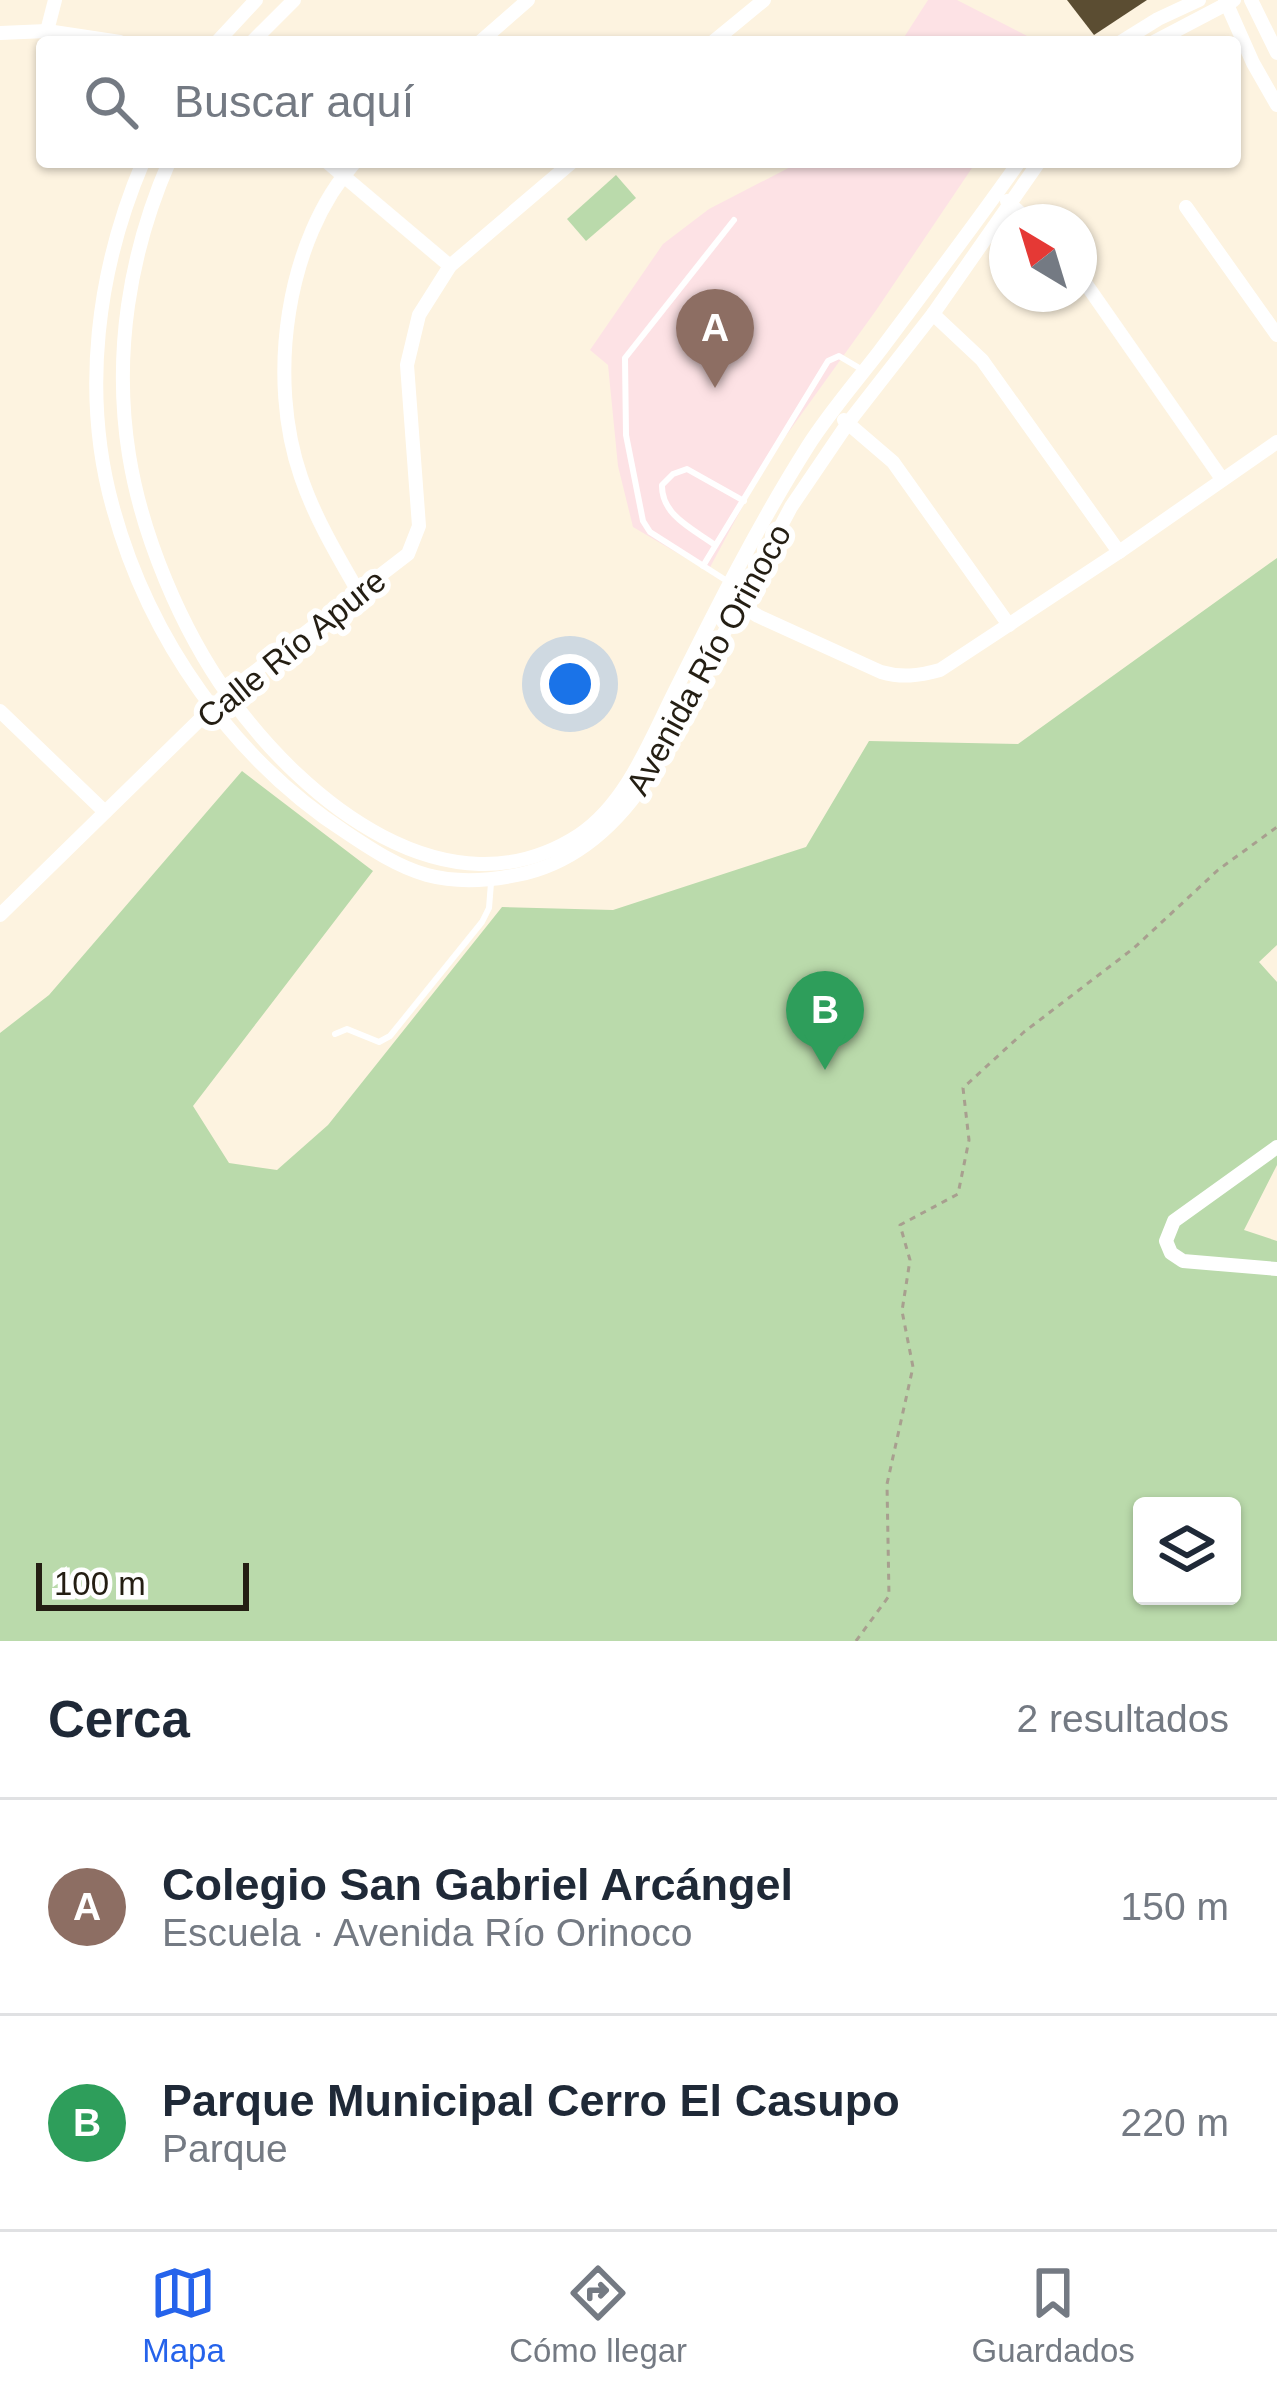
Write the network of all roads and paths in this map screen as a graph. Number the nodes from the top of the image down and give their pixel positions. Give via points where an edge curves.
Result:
1 (55, 0) edge
2 (256, 0) edge
3 (294, 0) edge
4 (528, 0) edge
5 (764, 0) edge
6 (1199, 0) edge
7 (1251, 0) edge
8 (1228, 1) edge
9 (47, 32) junction
10 (0, 33) edge
11 (76, 36) edge
12 (223, 36) edge
13 (258, 36) edge
14 (487, 36) edge
15 (720, 36) edge
16 (1130, 36) edge
17 (1165, 36) edge
18 (1277, 53) edge
19 (1277, 106) edge
20 (140, 168) edge
21 (167, 168) edge
22 (334, 168) edge
23 (349, 168) edge
24 (565, 168) edge
25 (1017, 168) edge
26 (1033, 168) edge
27 (343, 175) junction
28 (1004, 199) junction
29 (1010, 204) edge
30 (1186, 207) dead end
31 (734, 220) dead end
32 (450, 266) junction
33 (1097, 300) edge
34 (933, 314) junction
35 (1277, 335) edge
36 (865, 371) junction
37 (832, 412) junction
38 (848, 423) junction
39 (1277, 442) edge
40 (1222, 479) junction
41 (744, 500) junction
42 (715, 545) junction
43 (1119, 552) junction
44 (704, 566) junction
45 (726, 590) junction
46 (358, 593) junction
47 (738, 603) junction
48 (1009, 625) junction
49 (227, 693) junction
50 (212, 706) junction
51 (0, 710) edge
52 (627, 795) junction
53 (105, 812) junction
54 (1277, 827) edge
55 (410, 850) junction
56 (402, 865) junction
57 (491, 880) junction
58 (0, 915) edge
59 (335, 1034) dead end
60 (1277, 1147) edge
61 (1277, 1269) edge
62 (856, 1641) edge

1 - 9 street
2 - 12 street
3 - 13 street
4 - 14 street
5 - 15 street
6 - 16 street
7 - 18 street
8 - 17 street
8 - 19 street
9 - 10 street
9 - 11 street
20 - 50 street, Avenida Río Orinoco via 110,257 98,328 104,469 148,603
21 - 49 street, Avenida Río Orinoco via 126,316 129,456 164,578
22 - 27 street
23 - 27 street
24 - 32 street, Calle Río Apure
25 - 28 street, Avenida Río Orinoco
26 - 28 street, Avenida Río Orinoco
27 - 32 street
27 - 46 street via 297,277 283,366 301,477
28 - 29 street
28 - 34 street, Avenida Río Orinoco
28 - 36 street, Avenida Río Orinoco
30 - 35 street
31 - 44 lane via 625,358 626,435 643,521
32 - 46 street, Calle Río Apure via 419,316 407,365 418,526 408,554
33 - 40 street
34 - 38 street, Avenida Río Orinoco
34 - 43 street via 982,360
36 - 37 street, Avenida Río Orinoco
36 - 41 lane via 839,356 828,362
37 - 38 street
37 - 45 street, Avenida Río Orinoco
38 - 47 street, Avenida Río Orinoco
38 - 48 street via 893,462
39 - 40 street
40 - 43 street
41 - 42 lane
41 - 42 lane via 686,469 662,485 668,511
42 - 44 lane
43 - 48 street
44 - 45 lane
45 - 47 street
45 - 52 street, Avenida Río Orinoco
46 - 49 street, Calle Río Apure
47 - 48 street via 897,676 940,670
47 - 52 street, Avenida Río Orinoco via 645,782
49 - 50 street, Calle Río Apure
49 - 55 street, Avenida Río Orinoco via 316,791
50 - 53 street, Calle Río Apure
50 - 56 street, Avenida Río Orinoco via 288,790
51 - 53 street
52 - 55 street, Avenida Río Orinoco via 583,832 522,858 451,863
52 - 57 street, Avenida Río Orinoco via 613,824 585,848 543,870
53 - 58 street, Calle Río Apure
54 - 62 path via 963,1088 969,1140 958,1194 899,1225 910,1260 902,1311 913,1367 887,1484 889,1596
55 - 56 street
56 - 57 street, Avenida Río Orinoco via 447,879
57 - 59 lane via 482,922 390,1036 379,1042 347,1030
60 - 61 street via 1174,1221 1166,1241 1184,1261

